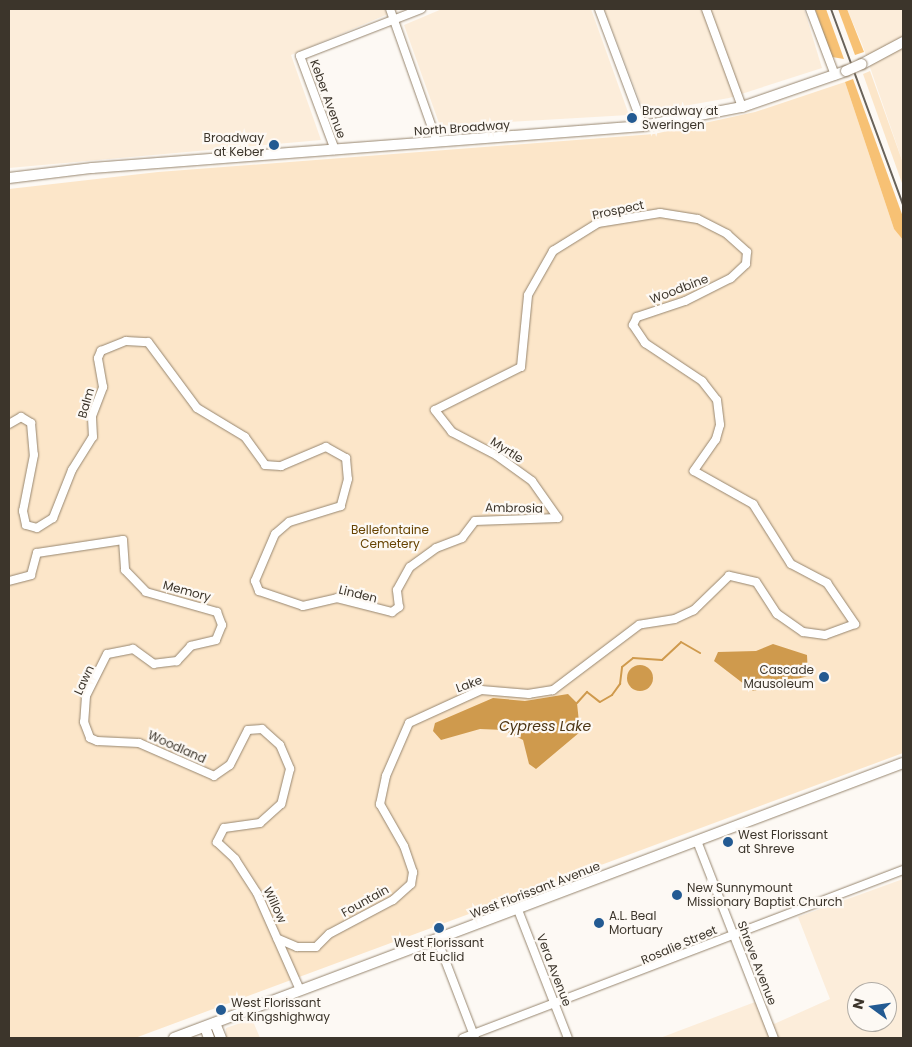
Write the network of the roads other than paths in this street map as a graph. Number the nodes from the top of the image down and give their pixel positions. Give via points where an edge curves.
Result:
1 (390, 9) edge
2 (421, 9) edge
3 (599, 9) edge
4 (706, 9) edge
5 (810, 9) edge
6 (394, 20) junction
7 (903, 42) edge
8 (834, 75) junction
9 (742, 107) junction
10 (643, 126) junction
11 (437, 142) junction
12 (335, 150) junction
13 (9, 178) edge
14 (747, 252) joint
15 (435, 410) joint
16 (9, 424) edge
17 (558, 518) joint
18 (9, 581) edge
19 (255, 587) joint
20 (399, 607) joint
21 (639, 625) joint
22 (107, 654) joint
23 (97, 741) joint
24 (903, 763) edge
25 (397, 831) joint
26 (217, 839) joint
27 (697, 841) junction
28 (903, 870) edge
29 (518, 910) junction
30 (734, 934) junction
31 (278, 939) junction
32 (437, 939) junction
33 (300, 990) junction
34 (555, 1005) junction
35 (215, 1023) junction
36 (205, 1027) junction
37 (474, 1036) edge
38 (174, 1038) edge
39 (209, 1038) edge
40 (221, 1038) edge
41 (463, 1038) edge
42 (568, 1038) edge
43 (774, 1038) edge

1 - 6 street
2 - 6 street
3 - 10 street
4 - 9 street
5 - 8 street
6 - 11 street
6 - 12 street, Keber Avenue via 300,56
7 - 8 main road, North Broadway, bridge
8 - 9 main road, North Broadway
9 - 10 main road, North Broadway
10 - 11 main road, North Broadway
11 - 12 main road, North Broadway
12 - 13 main road, North Broadway
14 - 15 street, Prospect via 727,234 683,216 633,216 580,230 553,251 535,277 524,312 520,367
14 - 21 street, Woodbine via 746,264 710,291 633,320 644,343 702,381 717,400 720,425 716,440 694,471 753,504 790,564 827,583 856,621 834,633 803,632 781,618 756,582 729,576 685,615
15 - 17 street, Myrtle via 452,432 504,460 532,481
16 - 19 street, Balm via 21,417 31,423 34,455 23,511 26,525 37,528 53,518 72,470 92,437 92,416 103,387 98,358 101,351 126,340 148,342 197,408 244,437 268,466 281,466 301,454 330,448 346,458 348,474 344,499 334,511 283,526 271,541
17 - 20 street, Ambrosia via 475,521 462,538 436,548 410,567 397,590
18 - 22 street, Memory via 30,575 37,553 123,540 122,558 137,585 146,592 217,612 222,631 210,644 192,646 168,665 154,664 132,649
19 - 20 street, Linden via 303,606 337,598 384,612
21 - 25 street, Lake via 553,690 529,694 481,690 405,725 380,804
22 - 23 street, Lawn via 84,712 86,731
23 - 26 street, Woodland via 139,743 217,776 230,765 244,736 253,728 262,729 280,745 290,769 274,814 260,823 224,828
24 - 27 main road, West Florissant Avenue
25 - 31 street, Fountain via 413,872 407,889 337,929 316,946 297,947
26 - 31 street, Willow via 247,875
27 - 29 main road, West Florissant Avenue
27 - 30 street, Shreve Avenue
28 - 30 street, Rosalie Street
29 - 32 main road, West Florissant Avenue
29 - 34 street, Vera Avenue
30 - 34 street, Rosalie Street
30 - 43 street, Shreve Avenue
31 - 33 street, Willow
32 - 33 main road, West Florissant Avenue
32 - 37 street
33 - 35 main road, West Florissant Avenue
34 - 37 street, Rosalie Street
34 - 42 street, Vera Avenue
35 - 36 main road, West Florissant Avenue
35 - 40 main road
36 - 38 main road, West Florissant Avenue
36 - 39 main road
37 - 41 street, Rosalie Street

